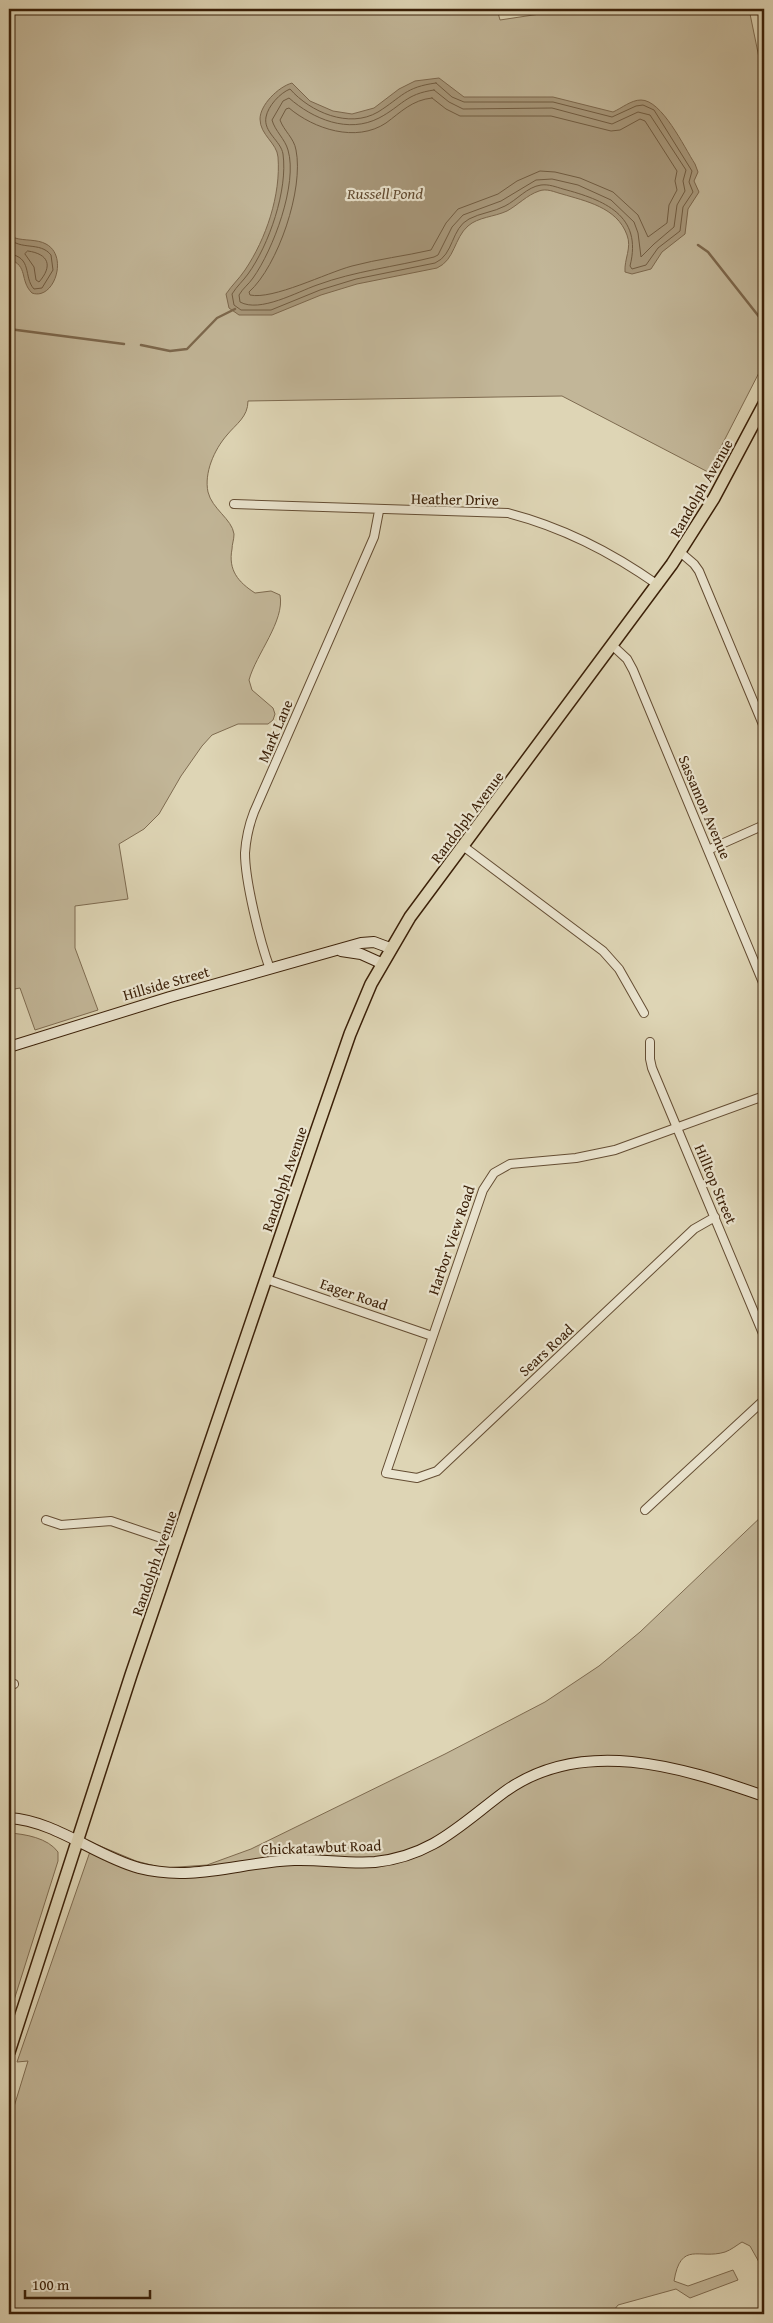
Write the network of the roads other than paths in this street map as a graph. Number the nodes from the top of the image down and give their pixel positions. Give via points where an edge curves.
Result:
1 (764, 404) edge
2 (234, 504) dead end
3 (379, 510) junction
4 (680, 552) junction
5 (658, 585) junction
6 (613, 646) junction
7 (764, 728) edge
8 (764, 826) edge
9 (463, 846) junction
10 (708, 850) junction
11 (390, 948) junction
12 (332, 951) junction
13 (381, 963) junction
14 (270, 970) junction
15 (764, 985) edge
16 (644, 1013) dead end
17 (650, 1042) dead end
18 (9, 1047) edge
19 (764, 1096) edge
20 (677, 1128) junction
21 (715, 1217) junction
22 (266, 1279) junction
23 (432, 1336) junction
24 (764, 1336) edge
25 (764, 1400) edge
26 (386, 1473) joint
27 (646, 1510) dead end
28 (46, 1520) dead end
29 (176, 1543) junction
30 (764, 1796) edge
31 (9, 1818) edge
32 (76, 1840) junction
33 (9, 2052) edge

1 - 4 main road, Randolph Avenue via 726,478
2 - 3 street, Heather Drive
3 - 5 street, Heather Drive via 490,511 516,516 607,552
3 - 14 street, Mark Lane via 374,537 249,827 246,862
4 - 5 main road, Randolph Avenue
4 - 7 street via 699,571
5 - 6 main road, Randolph Avenue
6 - 9 main road, Randolph Avenue
6 - 10 street, Sassamon Avenue via 630,664
8 - 10 street
9 - 11 main road, Randolph Avenue
9 - 16 street via 603,951 619,969
10 - 15 street, Sassamon Avenue
11 - 12 main road, Hillside Street via 368,942
11 - 13 main road, Randolph Avenue
12 - 13 main road, Hillside Street via 356,953
12 - 14 main road, Hillside Street
13 - 22 main road, Randolph Avenue via 350,1034
14 - 18 main road, Hillside Street
17 - 20 street, Hilltop Street via 651,1064
19 - 20 street, Harbor View Road
20 - 21 street, Hilltop Street
20 - 23 street, Harbor View Road via 610,1152 513,1163 494,1173 483,1190
21 - 24 street, Hilltop Street
21 - 26 street, Sears Road via 694,1229 437,1471 417,1478
22 - 23 street, Eager Road
22 - 29 main road, Randolph Avenue
23 - 26 street, Harbor View Road
25 - 27 street
28 - 29 street via 61,1525 111,1521
29 - 32 main road, Randolph Avenue
30 - 32 main road, Chickatawbut Road via 659,1765 599,1760 563,1765 522,1781 444,1839 386,1860 295,1860 179,1874 129,1864
31 - 32 main road, Chickatawbut Road
32 - 33 main road, Randolph Avenue

